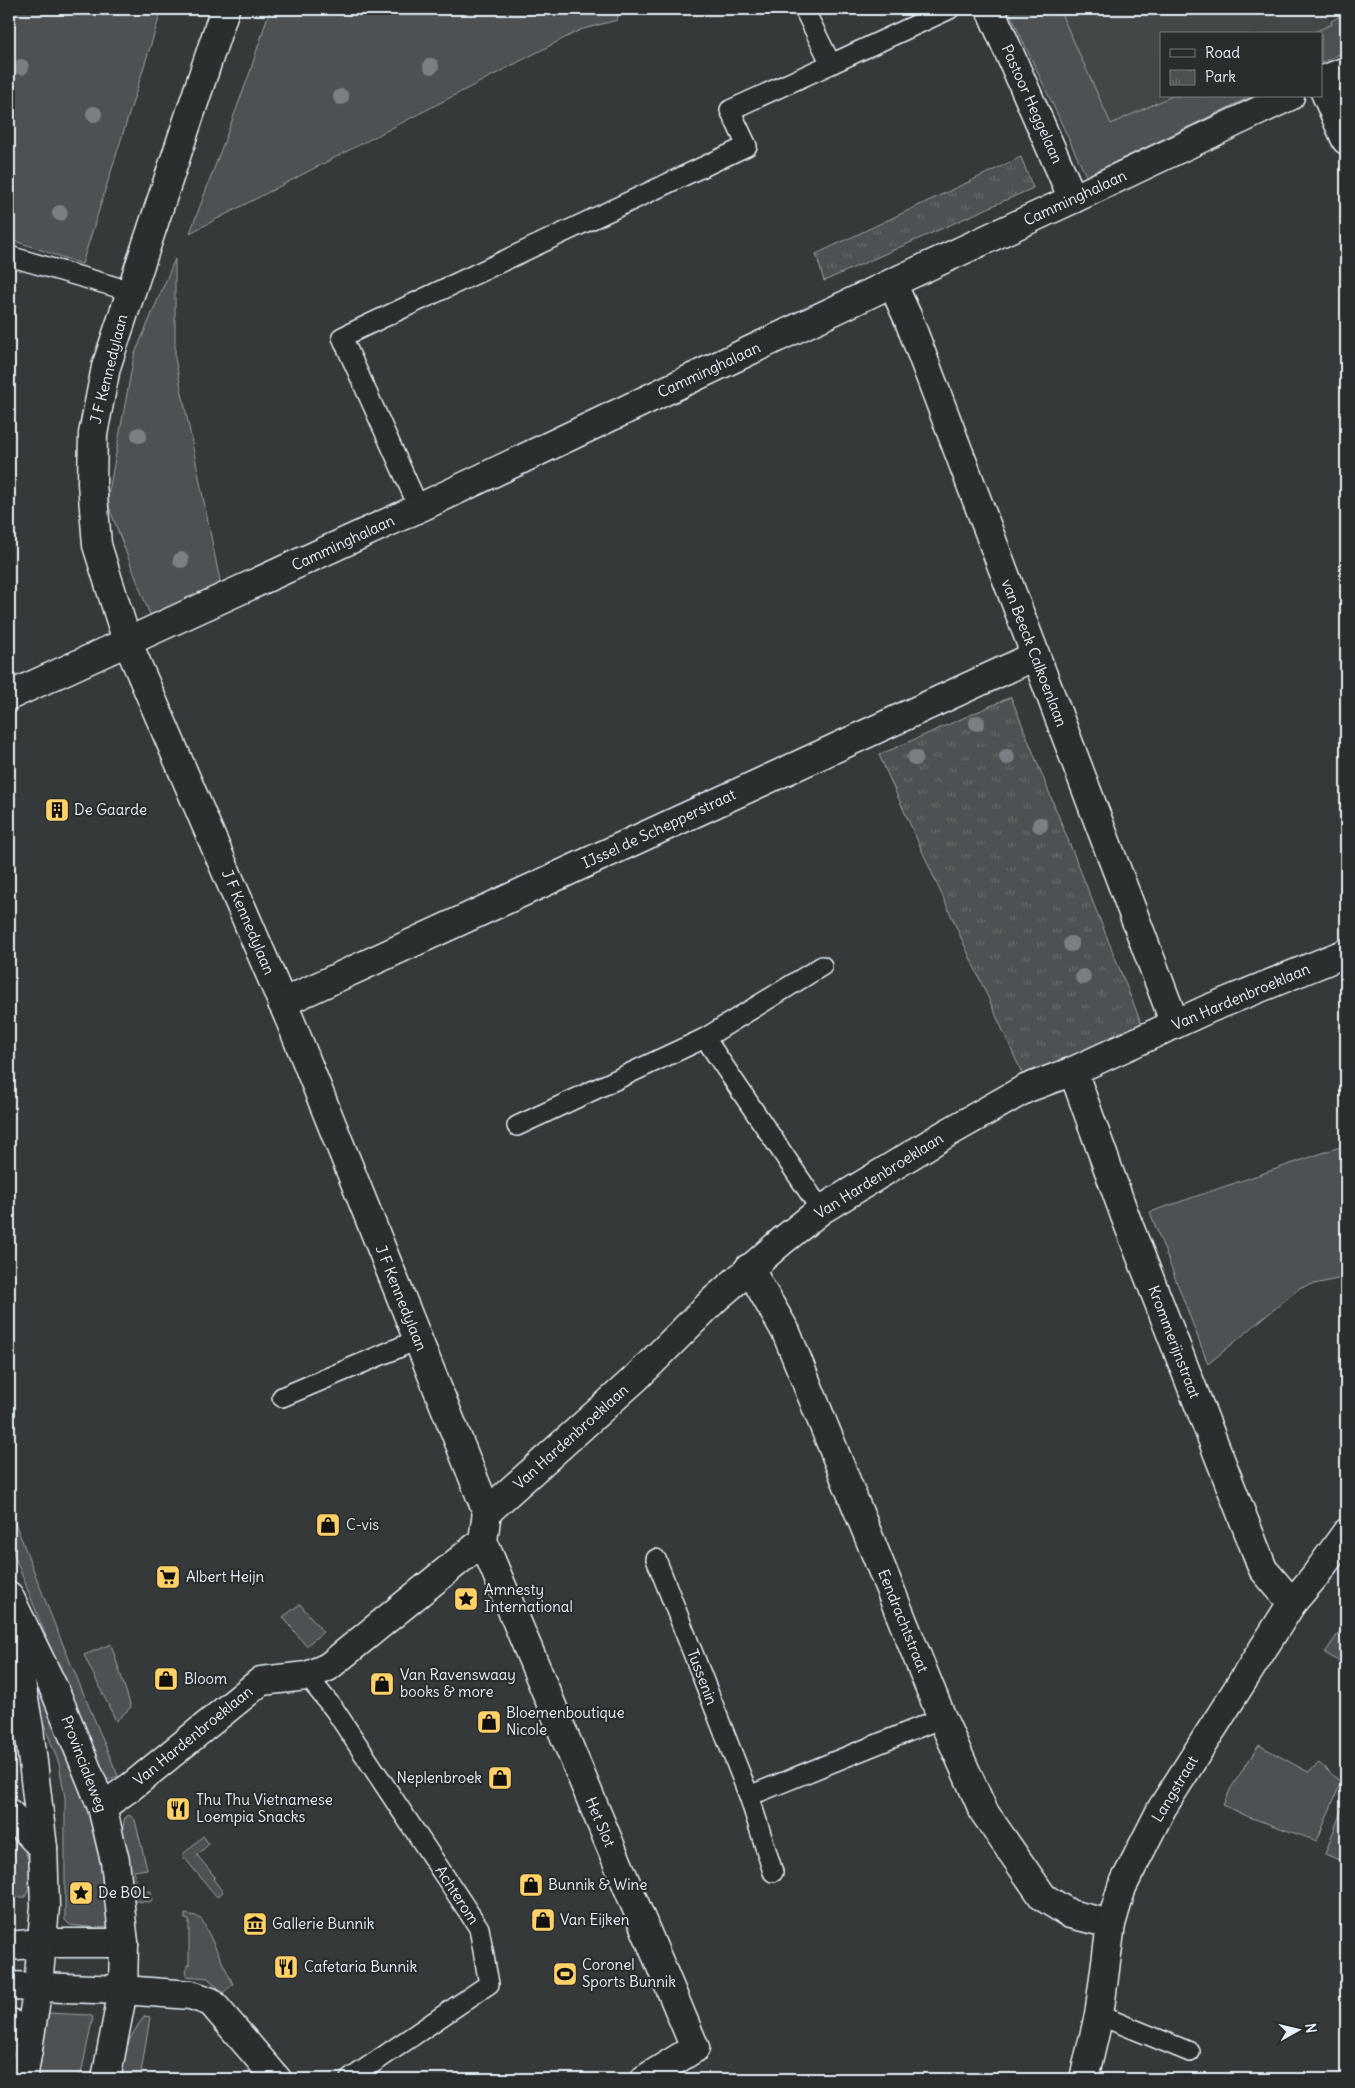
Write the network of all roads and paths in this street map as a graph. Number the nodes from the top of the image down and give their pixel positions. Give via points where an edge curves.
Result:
1 (225, 9) edge
2 (804, 9) edge
3 (950, 9) edge
4 (990, 9) edge
5 (831, 64) junction
6 (1346, 70) edge
7 (1322, 82) edge
8 (1322, 84) edge
9 (1286, 98) edge
10 (1346, 140) edge
11 (1073, 199) junction
12 (9, 256) edge
13 (892, 283) junction
14 (130, 291) junction
15 (419, 508) junction
16 (127, 641) junction
17 (1035, 656) junction
18 (9, 696) edge
19 (1346, 953) edge
20 (822, 966) dead end
21 (282, 1003) junction
22 (1175, 1024) junction
23 (705, 1038) junction
24 (1073, 1071) junction
25 (518, 1126) dead end
26 (822, 1210) junction
27 (749, 1268) junction
28 (417, 1340) junction
29 (282, 1397) dead end
30 (487, 1512) junction
31 (1346, 1533) edge
32 (483, 1541) junction
33 (656, 1559) dead end
34 (9, 1596) edge
35 (1292, 1603) junction
36 (9, 1611) edge
37 (307, 1676) junction
38 (942, 1718) junction
39 (748, 1796) junction
40 (102, 1807) junction
41 (9, 1813) edge
42 (43, 1848) junction
43 (773, 1872) dead end
44 (1110, 1924) junction
45 (41, 1943) junction
46 (124, 1943) junction
47 (9, 1946) edge
48 (9, 1986) edge
49 (38, 1987) junction
50 (123, 1990) junction
51 (1099, 2015) junction
52 (9, 2022) edge
53 (28, 2050) junction
54 (1190, 2052) dead end
55 (23, 2079) edge
56 (106, 2079) edge
57 (277, 2079) edge
58 (350, 2079) edge
59 (645, 2079) edge
60 (1084, 2079) edge

1 - 14 street, J F Kennedylaan
2 - 5 lane
3 - 5 lane
4 - 11 street, Pastoor Heggelaan
5 - 15 lane via 730,110 747,146 342,337
6 - 7 street
8 - 10 street
9 - 11 street, Camminghalaan
11 - 13 street, Camminghalaan
12 - 14 lane
13 - 15 street, Camminghalaan
13 - 17 street, van Beeck Calkoenlaan
14 - 16 street, J F Kennedylaan via 106,367 93,434 92,483 98,545
15 - 16 street, Camminghalaan
16 - 18 street
16 - 21 street, J F Kennedylaan
17 - 21 street, IJssel de Schepperstraat
17 - 22 street, van Beeck Calkoenlaan
19 - 22 street, Van Hardenbroeklaan
20 - 23 lane
21 - 28 street, J F Kennedylaan
22 - 24 street, Van Hardenbroeklaan
23 - 25 lane
23 - 26 lane
24 - 26 street, Van Hardenbroeklaan via 1025,1090
24 - 35 street, Krommerijnstraat via 1125,1216 1263,1569
26 - 27 street, Van Hardenbroeklaan
27 - 30 street, Van Hardenbroeklaan via 629,1384
27 - 38 street, Eendrachtstraat via 786,1332
28 - 29 lane
28 - 30 street, J F Kennedylaan
30 - 32 street, J F Kennedylaan
31 - 35 street, Langstraat
32 - 37 street, Van Hardenbroeklaan via 328,1667
32 - 59 street, Het Slot via 695,2048
33 - 39 lane, Tussenin
34 - 40 street, Provincialeweg via 56,1693
35 - 44 street, Langstraat via 1162,1808 1122,1887
36 - 42 street via 29,1728
37 - 40 street, Van Hardenbroeklaan via 261,1682
37 - 58 lane, Achterom via 334,1709 479,1928 489,1984
38 - 39 lane
38 - 44 street, Eendrachtstraat via 984,1812 1043,1897 1070,1914
39 - 43 lane, Tussenin
40 - 46 street, Provincialeweg via 114,1861
41 - 42 street
42 - 45 street via 45,1906
44 - 51 street, Langstraat
45 - 46 street
45 - 47 street
45 - 49 street
46 - 50 street, Provincialeweg
48 - 49 street
49 - 50 street
49 - 53 street
50 - 56 street, Provincialeweg
50 - 57 street via 191,1995 211,2002
51 - 54 lane
51 - 60 street, Langstraat
52 - 53 street
53 - 55 street

